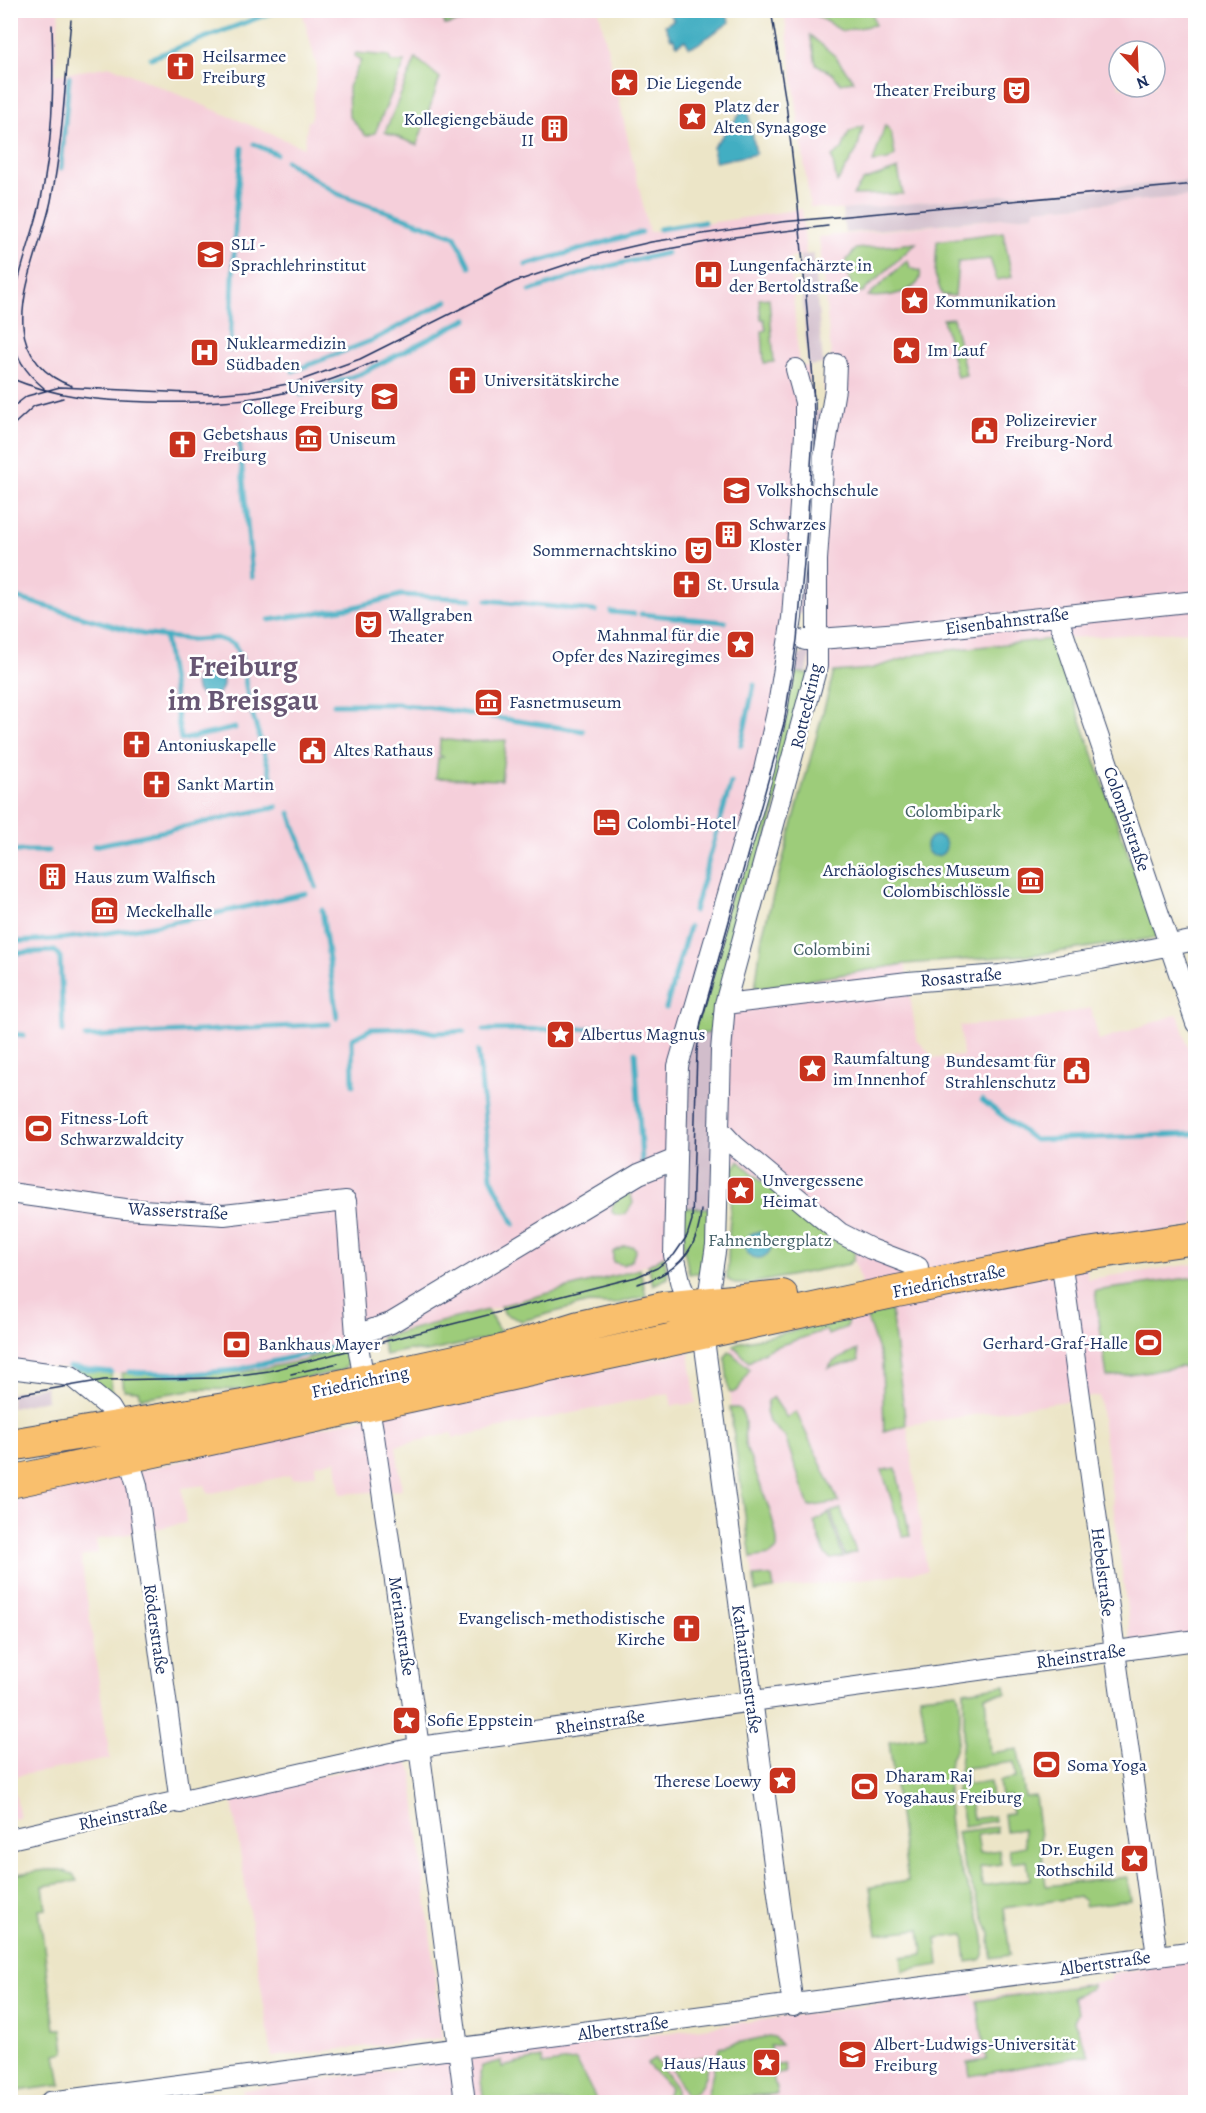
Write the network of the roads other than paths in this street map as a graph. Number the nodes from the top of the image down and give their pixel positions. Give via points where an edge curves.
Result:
1 (836, 364) dead end
2 (796, 369) dead end
3 (1196, 601) edge
4 (1057, 615) junction
5 (790, 639) junction
6 (818, 640) junction
7 (1196, 940) edge
8 (1170, 944) junction
9 (725, 1004) junction
10 (1196, 1023) edge
11 (719, 1130) junction
12 (676, 1159) junction
13 (10, 1193) edge
14 (346, 1201) joint
15 (1196, 1219) edge
16 (1196, 1238) edge
17 (1061, 1259) junction
18 (918, 1267) junction
19 (699, 1314) junction
20 (356, 1335) junction
21 (10, 1368) edge
22 (366, 1393) junction
23 (119, 1425) junction
24 (10, 1445) edge
25 (129, 1455) junction
26 (10, 1482) edge
27 (1196, 1640) edge
28 (1113, 1652) junction
29 (751, 1700) junction
30 (419, 1748) junction
31 (180, 1803) junction
32 (16, 1838) edge
33 (1196, 1951) edge
34 (1156, 1956) junction
35 (793, 2006) junction
36 (457, 2050) junction
37 (50, 2103) edge
38 (465, 2103) edge

1 - 6 street, Rotteckring via 824,456 817,561
2 - 5 street, Rotteckring via 805,402 805,434
3 - 4 street, Eisenbahnstraße
4 - 6 street, Eisenbahnstraße
4 - 8 street, Colombistraße
5 - 6 street, Eisenbahnstraße
5 - 12 street, Rotteckring via 764,770 681,1050
6 - 9 street, Rotteckring via 816,674
7 - 8 street, Rosastraße
8 - 9 street, Rosastraße via 1010,973
8 - 10 street, Colombistraße
9 - 11 street
11 - 18 street via 840,1233
11 - 19 street via 716,1245
12 - 19 street via 674,1255
12 - 20 street via 657,1165 391,1323
13 - 14 street, Wasserstraße via 124,1209 224,1215
14 - 20 street, Merianstraße
15 - 18 main road, Friedrichstraße
16 - 17 main road, Friedrichstraße
17 - 19 main road, Friedrichstraße
17 - 28 street, Hebelstraße
18 - 19 main road, Friedrichstraße
19 - 22 main road, Friedrichring
19 - 29 street, Katharinenstraße
20 - 22 street, Merianstraße
21 - 23 street, Röderstraße via 71,1376 110,1408
22 - 23 main road, Friedrichring
22 - 25 main road, Friedrichring
22 - 30 street, Merianstraße
23 - 24 main road, Friedrichring
23 - 25 street, Röderstraße
25 - 26 main road, Friedrichring
25 - 31 street, Röderstraße via 137,1485
27 - 28 street, Rheinstraße
28 - 29 street, Rheinstraße
28 - 34 street, Hebelstraße
29 - 30 street, Rheinstraße
29 - 35 street, Katharinenstraße
30 - 31 street, Rheinstraße
30 - 36 street, Merianstraße
31 - 32 street, Rheinstraße
33 - 34 street, Albertstraße
34 - 35 street, Albertstraße
35 - 36 street, Albertstraße
36 - 37 street, Albertstraße
36 - 38 street, Merianstraße

